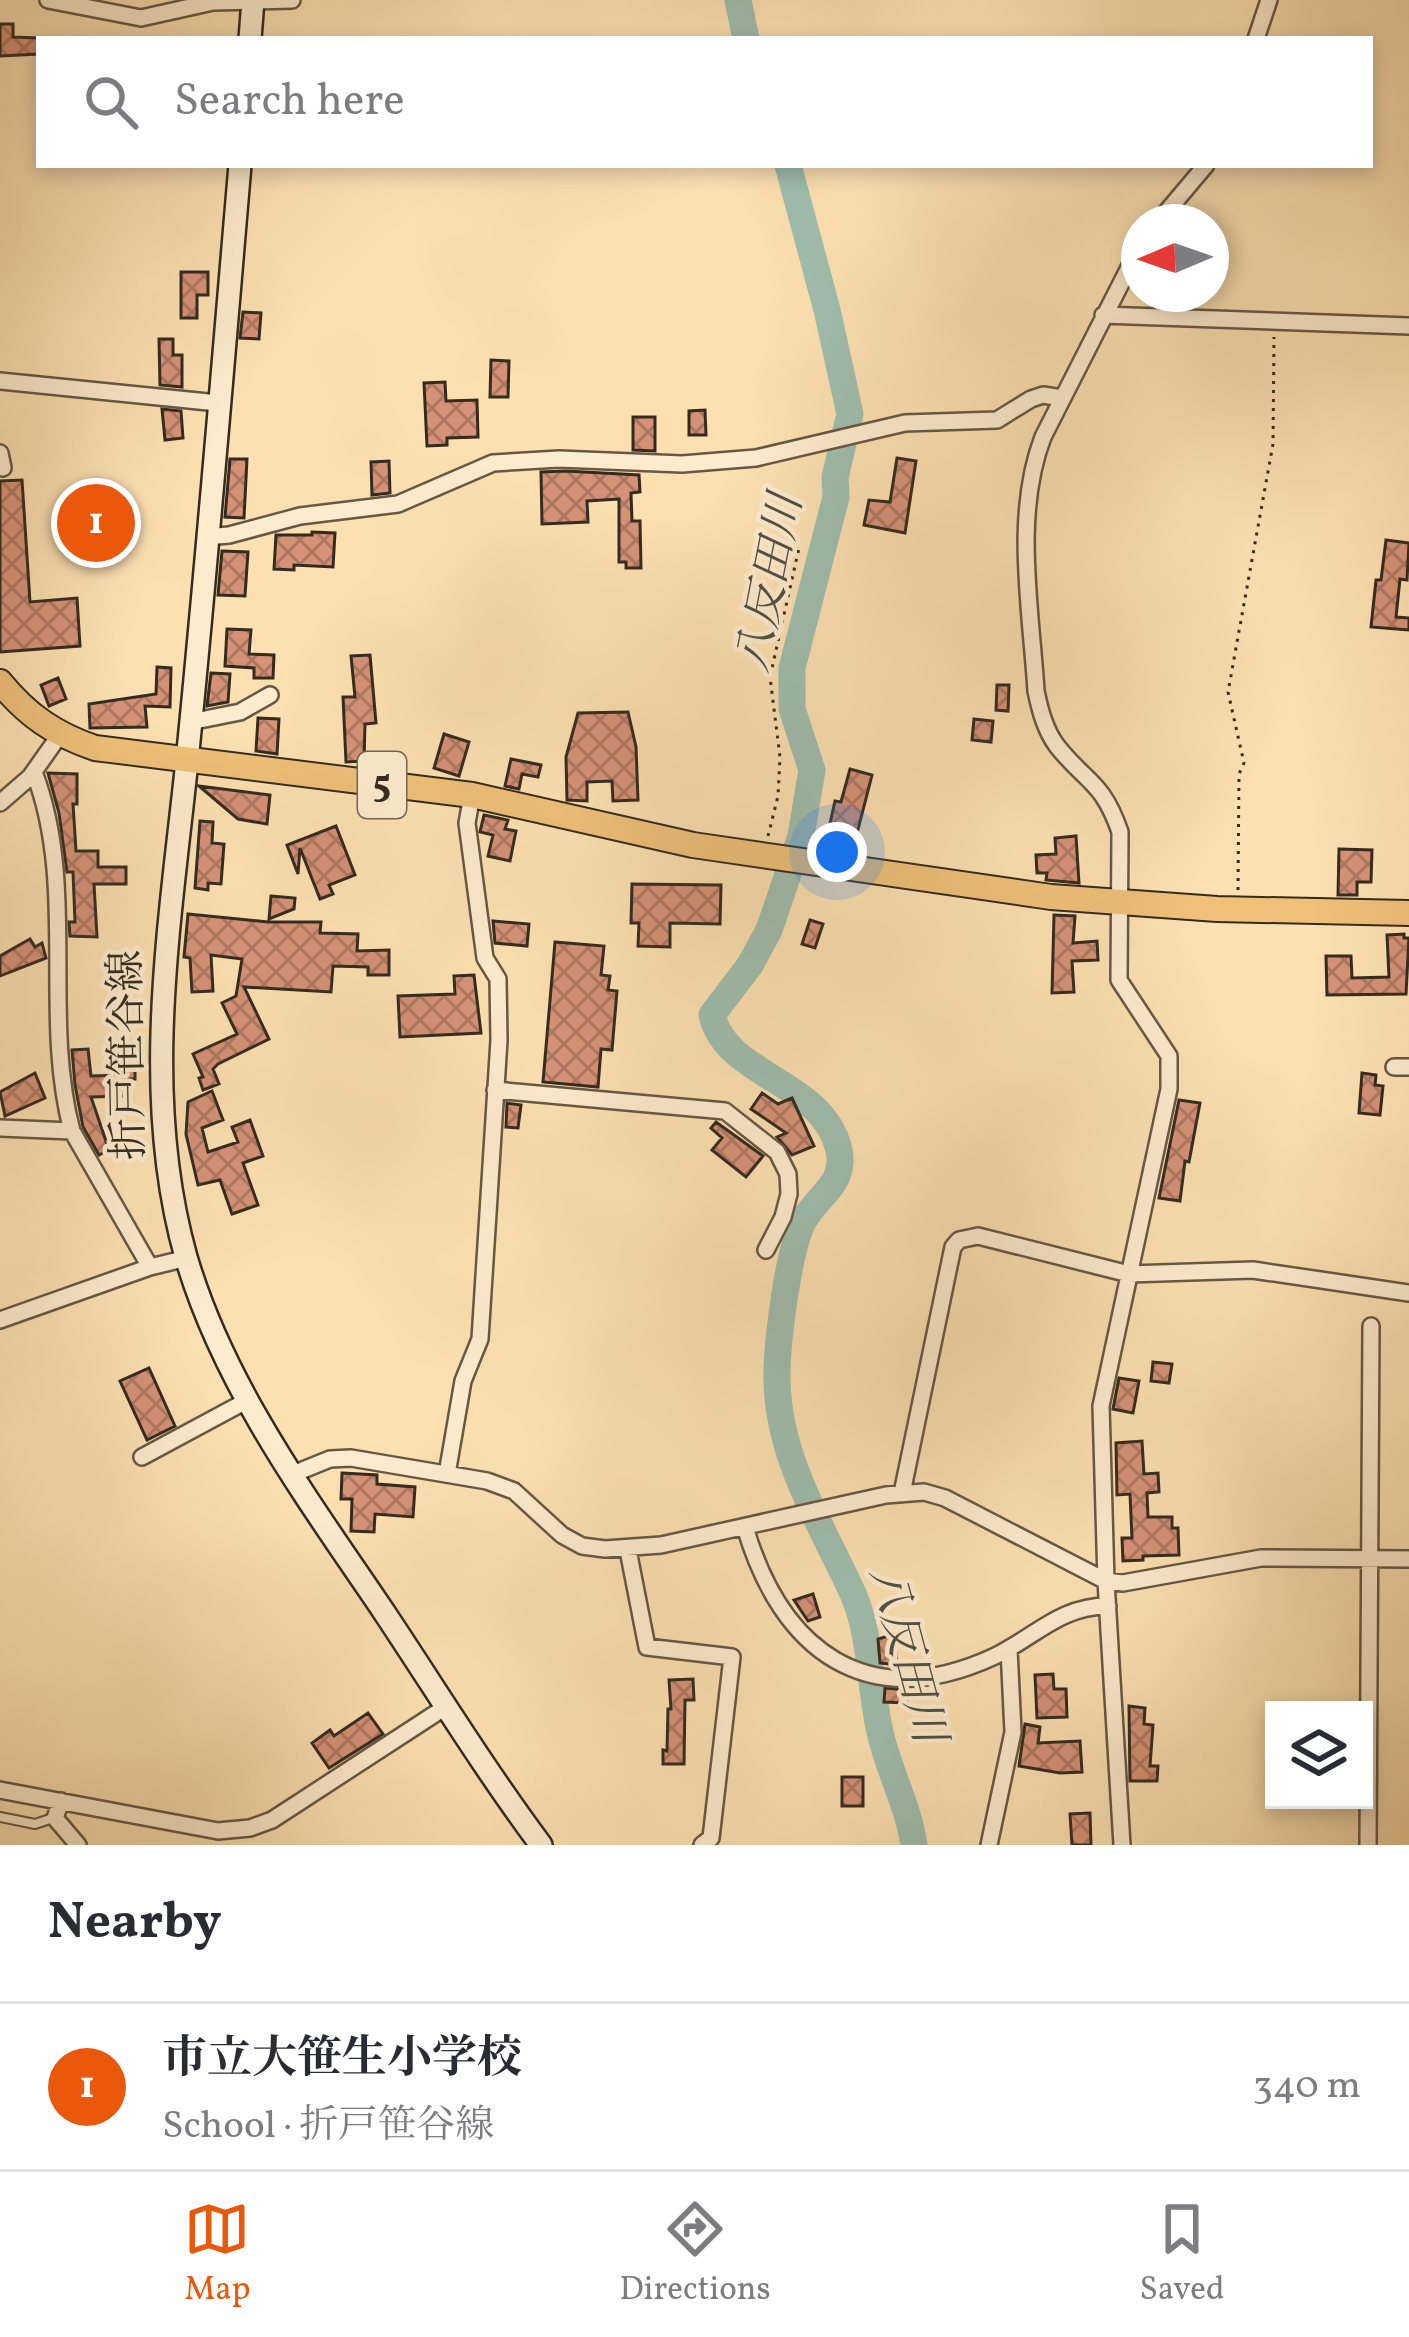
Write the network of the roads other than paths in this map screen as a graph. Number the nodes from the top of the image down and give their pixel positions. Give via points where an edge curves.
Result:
1 (48, 0) edge
2 (292, 0) edge
3 (1269, 0) edge
4 (253, 1) edge
5 (250, 36) edge
6 (1257, 36) edge
7 (240, 168) edge
8 (1203, 168) edge
9 (1173, 204) edge
10 (1121, 282) edge
11 (1103, 315) junction
12 (1409, 326) edge
13 (0, 381) edge
14 (1062, 398) junction
15 (218, 404) junction
16 (206, 537) junction
17 (0, 682) edge
18 (270, 694) dead end
19 (190, 722) junction
20 (59, 736) junction
21 (187, 761) junction
22 (34, 772) junction
23 (472, 795) junction
24 (0, 802) edge
25 (1120, 904) junction
26 (1409, 913) edge
27 (495, 1090) junction
28 (0, 1128) edge
29 (72, 1131) junction
30 (766, 1250) dead end
31 (187, 1258) junction
32 (150, 1267) junction
33 (1129, 1274) junction
34 (1409, 1293) edge
35 (0, 1321) edge
36 (1372, 1326) dead end
37 (248, 1400) junction
38 (142, 1457) dead end
39 (293, 1474) junction
40 (447, 1474) junction
41 (902, 1493) junction
42 (745, 1526) junction
43 (628, 1550) junction
44 (1372, 1558) junction
45 (1409, 1558) edge
46 (1106, 1581) junction
47 (1108, 1606) junction
48 (1009, 1649) junction
49 (447, 1706) junction
50 (0, 1790) edge
51 (58, 1809) junction
52 (0, 1817) edge
53 (78, 1845) edge
54 (541, 1845) edge
55 (702, 1845) edge
56 (989, 1845) edge
57 (1122, 1845) edge
58 (1368, 1845) edge

1 - 4 street via 141,18
2 - 4 street
3 - 6 street
4 - 5 main road
7 - 15 main road, 折戸笹谷線
8 - 9 street
10 - 11 street
11 - 12 street
11 - 14 street
13 - 15 street
14 - 16 street via 1031,399 997,420 904,423 755,458 493,463 398,504
14 - 25 street via 1032,467 1036,691 1058,747 1112,809 1120,832
15 - 16 main road, 折戸笹谷線
16 - 19 main road, 折戸笹谷線
17 - 20 main road, 5
18 - 19 street via 240,712
19 - 21 main road, 折戸笹谷線
20 - 21 main road, 5
20 - 22 street
21 - 23 main road, 5
21 - 31 main road, 折戸笹谷線 via 168,922 163,1060 169,1172
22 - 24 street
22 - 29 street via 56,864 61,1072
23 - 25 main road, 5 via 693,845
23 - 27 street via 467,823 485,958 498,979
25 - 26 main road, 5
25 - 33 street via 1120,980 1171,1064
27 - 30 street via 725,1111 777,1152 788,1174 783,1217
27 - 40 street via 480,1339
28 - 29 street
29 - 32 street
31 - 32 street
31 - 37 main road, 折戸笹谷線
32 - 35 street
33 - 34 street via 1253,1270
33 - 41 street via 978,1236 959,1240
33 - 46 street via 1101,1406
36 - 44 street
37 - 38 street
37 - 39 main road, 折戸笹谷線
39 - 40 street via 351,1458
39 - 49 main road, 折戸笹谷線
40 - 43 street via 514,1491 582,1546
41 - 42 street
41 - 46 street via 945,1498
42 - 43 street
42 - 48 street via 757,1568 792,1627 862,1673 885,1680 940,1676
43 - 55 street via 646,1647 732,1658 711,1838
44 - 45 street
44 - 46 street via 1261,1558
44 - 58 street
46 - 47 street
47 - 48 street via 1055,1617
47 - 57 street
48 - 56 street via 1012,1732
49 - 51 street via 250,1828 218,1831
49 - 54 main road, 折戸笹谷線
50 - 51 street
51 - 52 lane via 34,1824
51 - 53 street

